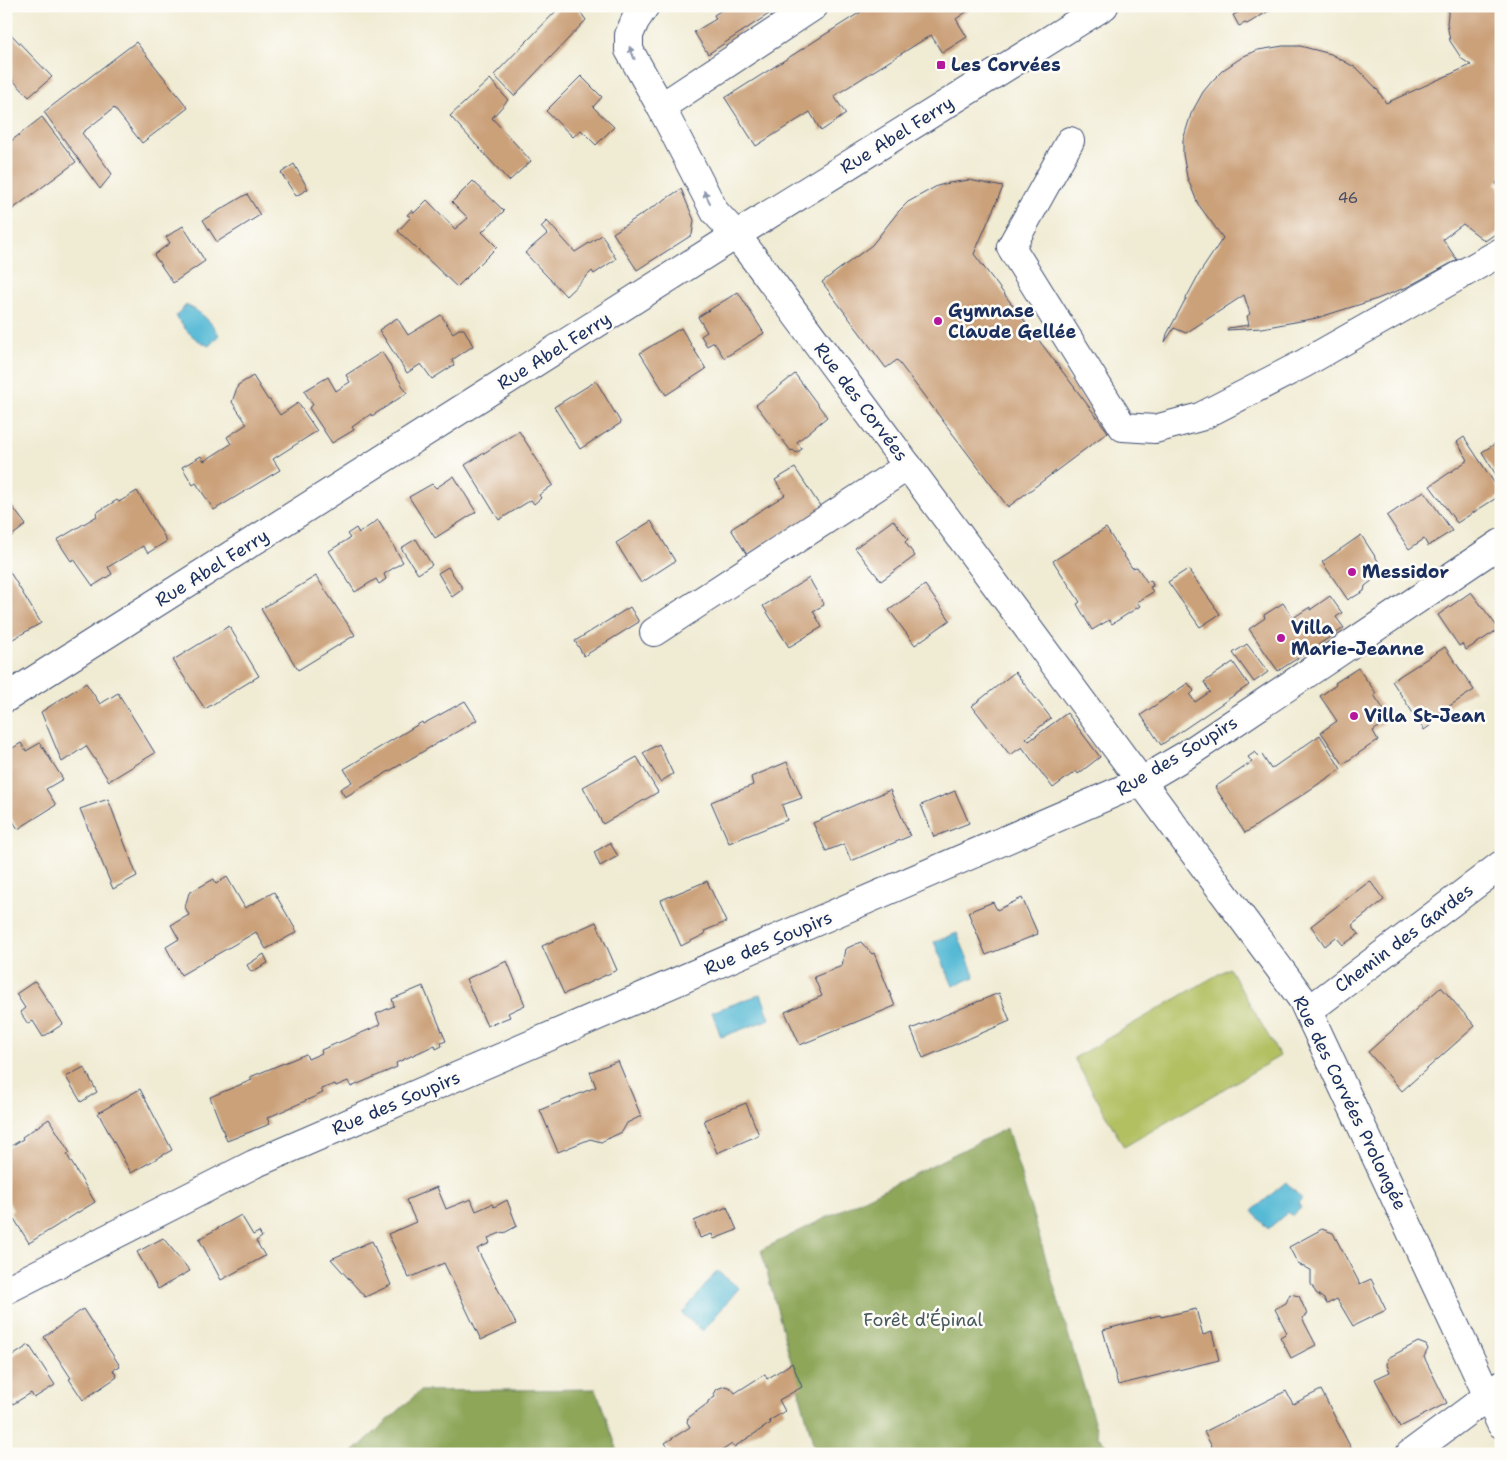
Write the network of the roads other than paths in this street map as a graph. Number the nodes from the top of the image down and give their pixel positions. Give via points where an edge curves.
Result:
1 (646, 6) edge
2 (814, 6) edge
3 (1104, 6) edge
4 (661, 106) junction
5 (1070, 141) dead end
6 (736, 235) junction
7 (1501, 252) edge
8 (908, 466) junction
9 (1501, 543) edge
10 (654, 632) dead end
11 (6, 698) edge
12 (1142, 781) junction
13 (1501, 865) edge
14 (1308, 1011) junction
15 (6, 1290) edge
16 (1494, 1390) edge
17 (1501, 1424) edge
18 (1410, 1454) edge

4 -> 1 street, Rue des Corvées via 629,50 629,35
2 - 4 street
3 - 6 street, Rue Abel Ferry
6 -> 4 street, Rue des Corvées via 715,212
5 - 7 street via 1011,247 1123,427 1155,429 1200,417 1303,364
6 - 8 street, Rue des Corvées
6 - 11 street, Rue Abel Ferry
8 - 10 street
8 - 12 street, Rue des Corvées
9 - 12 street, Rue des Soupirs via 1186,755
12 - 14 street, Rue des Corvées Prolongée
12 - 15 street, Rue des Soupirs via 254,1164
13 - 14 street, Chemin des Gardes
14 - 16 street, Rue des Corvées Prolongée
16 - 17 street, Rue des Corvées Prolongée
16 - 18 street

